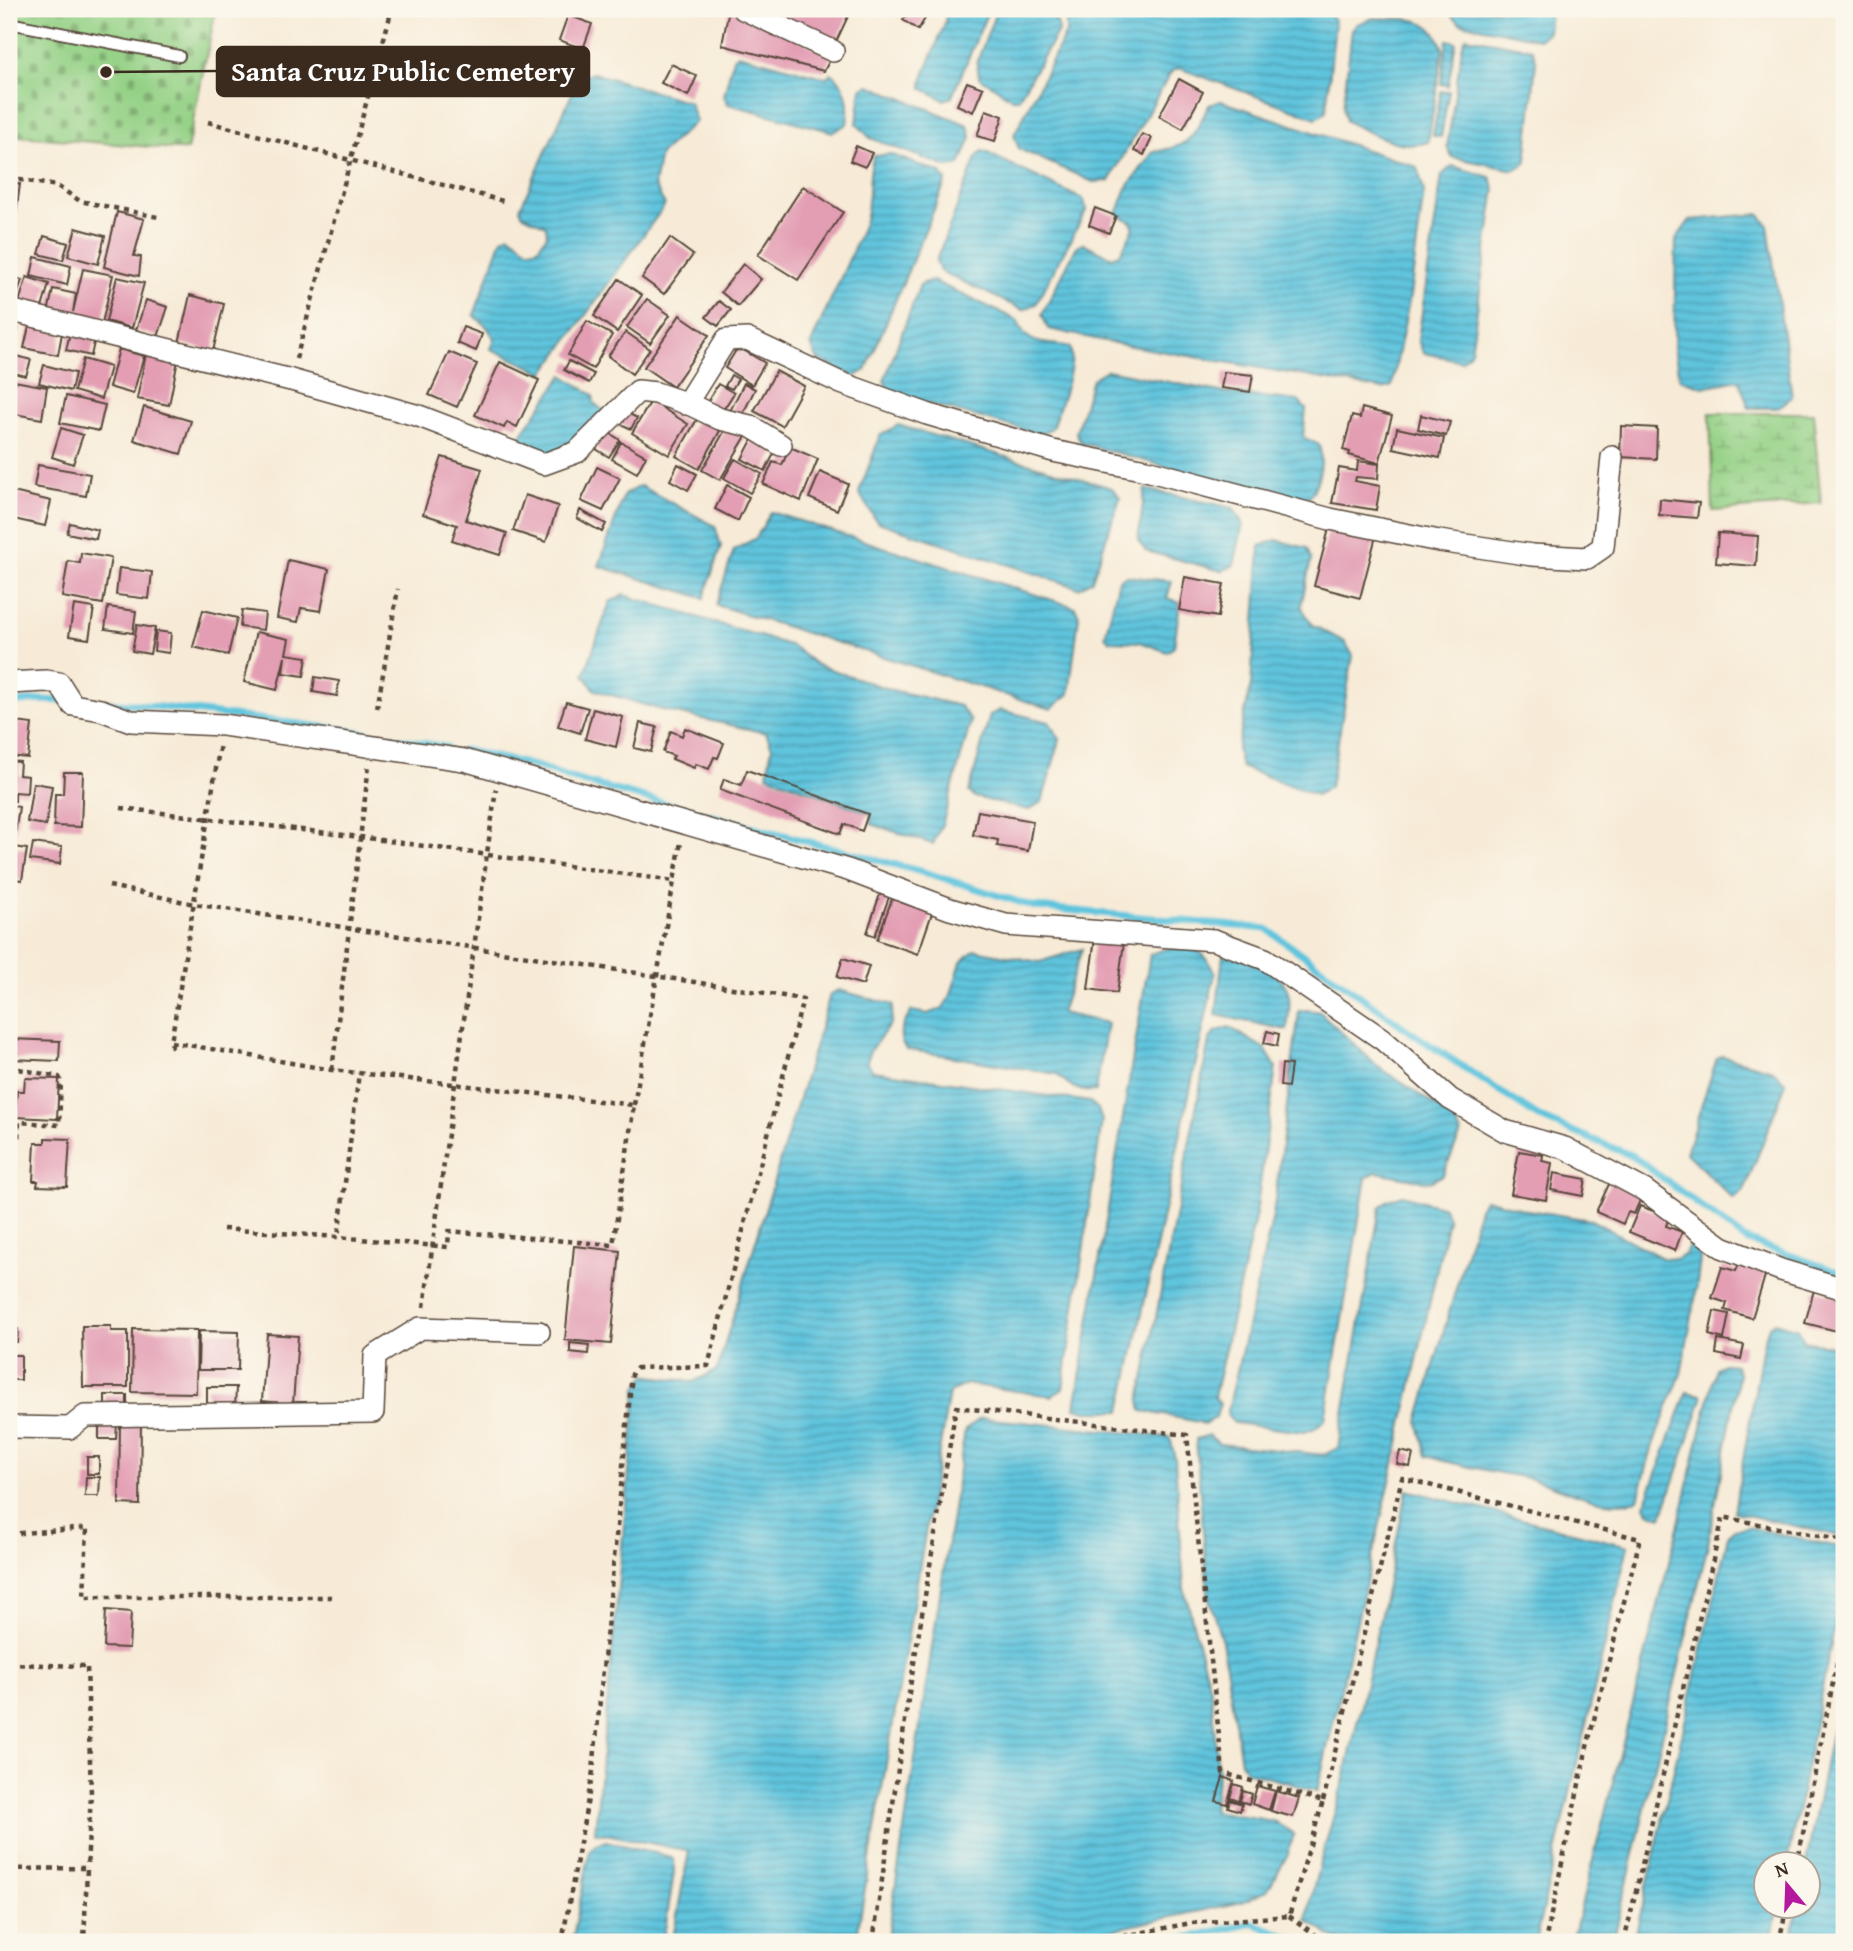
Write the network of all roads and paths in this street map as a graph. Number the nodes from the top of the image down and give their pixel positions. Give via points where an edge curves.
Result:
1 (392, 9) edge
2 (743, 9) edge
3 (9, 23) edge
4 (832, 51) dead end
5 (179, 56) dead end
6 (208, 122) dead end
7 (351, 160) junction
8 (9, 178) edge
9 (503, 201) dead end
10 (159, 217) dead end
11 (9, 310) edge
12 (291, 380) junction
13 (687, 404) junction
14 (781, 445) dead end
15 (1612, 457) dead end
16 (398, 589) dead end
17 (9, 683) edge
18 (377, 708) dead end
19 (223, 725) junction
20 (372, 747) junction
21 (499, 770) junction
22 (121, 808) dead end
23 (209, 818) junction
24 (684, 824) junction
25 (360, 837) junction
26 (486, 855) junction
27 (674, 881) junction
28 (109, 886) dead end
29 (194, 904) junction
30 (349, 928) junction
31 (474, 946) junction
32 (657, 976) junction
33 (9, 1067) edge
34 (332, 1070) junction
35 (359, 1073) junction
36 (454, 1084) junction
37 (634, 1105) junction
38 (9, 1138) edge
39 (223, 1229) dead end
40 (338, 1237) junction
41 (433, 1246) junction
42 (1844, 1289) edge
43 (421, 1328) junction
44 (539, 1332) dead end
45 (9, 1427) edge
46 (9, 1534) edge
47 (1844, 1541) edge
48 (333, 1597) dead end
49 (1844, 1627) edge
50 (9, 1664) edge
51 (1323, 1801) junction
52 (1800, 1850) edge
53 (87, 1868) junction
54 (9, 1869) edge
55 (1289, 1916) junction
56 (1784, 1920) edge
57 (84, 1942) edge
58 (194, 1942) edge
59 (296, 1942) edge
60 (562, 1942) edge
61 (873, 1942) edge
62 (1092, 1942) edge
63 (1326, 1942) edge
64 (1545, 1942) edge
65 (1624, 1942) edge
66 (1779, 1942) edge

1 - 7 path
2 - 4 street
3 - 5 lane
6 - 7 path
7 - 9 path
7 - 12 path
8 - 10 path via 57,187 80,201
11 - 12 street
12 - 13 street via 419,416 544,464 578,452 638,391
13 - 14 street via 750,426
13 - 15 street via 726,340 747,339 841,383 1053,451 1146,470 1343,522 1532,555 1587,558 1603,547
16 - 18 path
17 - 19 street via 59,683 73,705 131,721
19 - 20 street
19 - 23 path
20 - 21 street via 464,760
20 - 25 path
21 - 24 street
21 - 26 path
22 - 23 path
23 - 25 path
23 - 29 path
24 - 27 path
24 - 42 street via 848,870 1006,925 1214,940 1265,959 1382,1039 1450,1099 1505,1131 1565,1148 1644,1190 1722,1247
25 - 26 path
25 - 30 path
26 - 27 path
26 - 31 path
27 - 32 path
28 - 29 path
29 - 30 path
29 - 34 path via 172,1045
30 - 31 path
30 - 34 path
31 - 32 path
31 - 36 path
32 - 37 path
32 - 60 path via 803,999 708,1366 637,1368 632,1374 593,1771
33 - 38 path via 61,1081 59,1125 19,1122 18,1139
34 - 35 path
35 - 36 path
35 - 40 path
36 - 37 path
36 - 41 path
37 - 41 path via 613,1245 449,1231 447,1247
39 - 40 path
40 - 41 path
41 - 43 path
43 - 44 street
43 - 45 street via 375,1356 373,1412 85,1416 70,1428
46 - 48 path via 87,1528 84,1597
47 - 65 path via 1723,1517
49 - 52 path
50 - 53 path via 87,1666 92,1794
51 - 55 path
51 - 61 path via 1223,1773 1187,1435 956,1407
51 - 64 path via 1402,1478 1640,1539 1587,1747
53 - 54 path
53 - 57 path
55 - 62 path via 1191,1923
55 - 63 path
56 - 66 path
58 - 59 path

